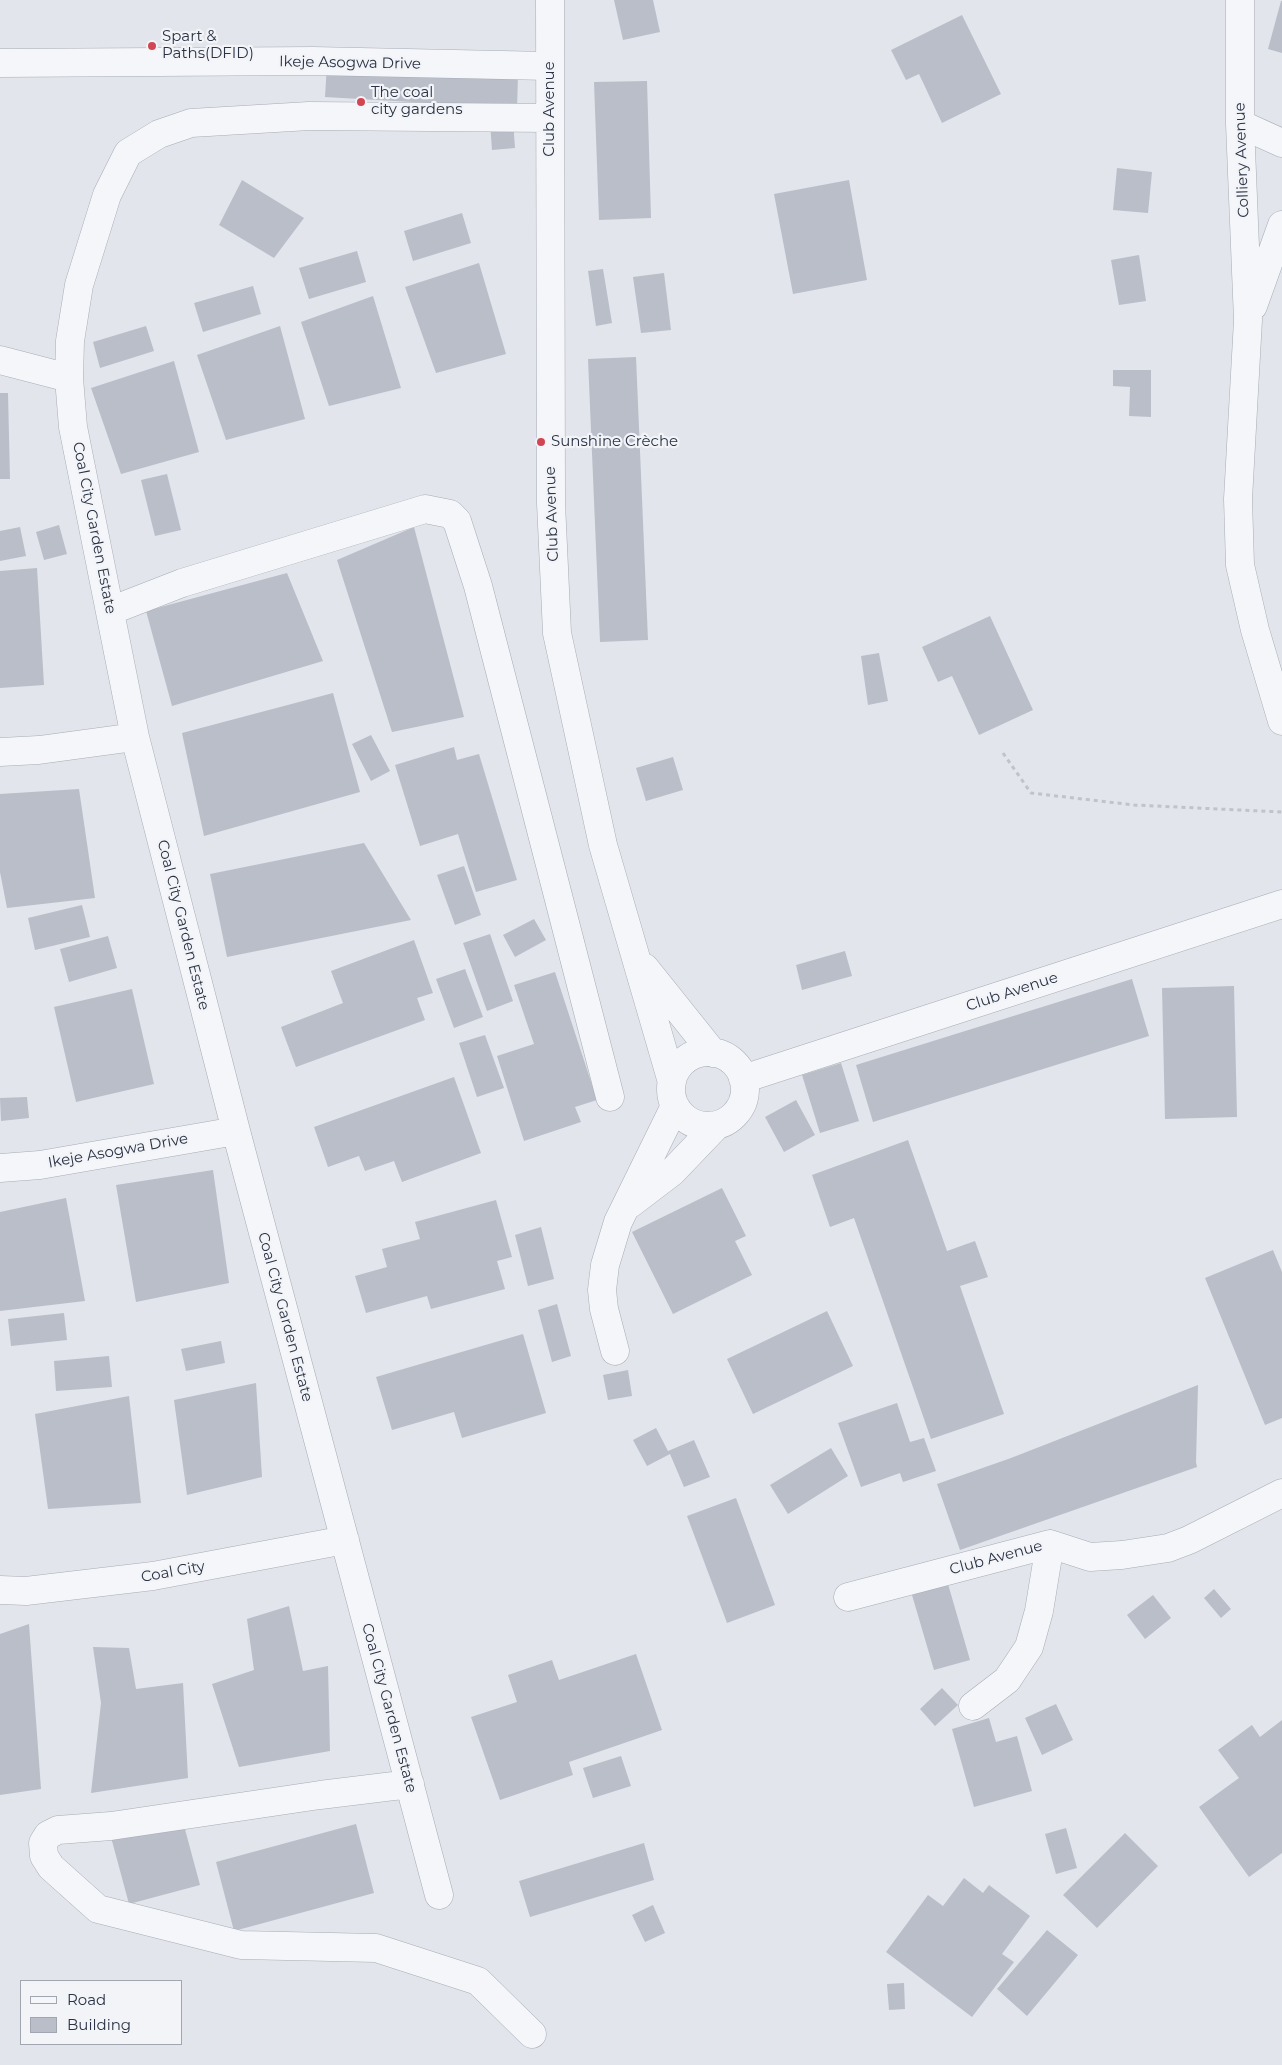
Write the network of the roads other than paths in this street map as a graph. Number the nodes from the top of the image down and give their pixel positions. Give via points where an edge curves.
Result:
1 (550, 0) edge
2 (1240, 0) edge
3 (0, 63) edge
4 (550, 66) junction
5 (550, 118) junction
6 (1240, 124) junction
7 (1282, 143) edge
8 (1282, 225) edge
9 (1248, 320) junction
10 (0, 360) edge
11 (69, 378) junction
12 (110, 611) junction
13 (1282, 721) edge
14 (135, 737) junction
15 (0, 752) edge
16 (1282, 904) edge
17 (636, 957) junction
18 (713, 1053) junction
19 (743, 1080) junction
20 (673, 1094) junction
21 (610, 1097) dead end
22 (717, 1125) junction
23 (236, 1130) junction
24 (0, 1168) edge
25 (625, 1208) junction
26 (615, 1351) dead end
27 (1282, 1493) edge
28 (345, 1540) junction
29 (1050, 1544) junction
30 (0, 1590) edge
31 (848, 1597) dead end
32 (973, 1706) dead end
33 (410, 1784) junction
34 (439, 1896) dead end
35 (532, 2034) dead end

1 - 4 street, Club Avenue
2 - 6 street, Colliery Avenue
3 - 4 street, Ikeje Asogwa Drive via 313,61
4 - 5 street, Club Avenue
5 - 11 street, Coal City Garden Estate via 309,116 190,123 141,143 128,153 107,195 79,285 70,341
5 - 17 street, Club Avenue via 551,503 557,633 603,845
6 - 7 street
6 - 9 street, Colliery Avenue
8 - 9 street
9 - 13 street via 1238,499 1240,565
10 - 11 street
11 - 12 street, Coal City Garden Estate via 73,427
12 - 14 street, Coal City Garden Estate
12 - 21 street via 182,583 425,509 450,514 458,521 478,586
14 - 15 street
14 - 23 street, Coal City Garden Estate
16 - 19 street, Club Avenue
17 - 18 street, Club Avenue
17 - 20 street, Club Avenue
18 - 19 street, Club Avenue via 732,1062
18 - 20 street via 691,1056 676,1071
19 - 22 street via 740,1108 730,1119
20 - 22 street via 685,1119 700,1126
20 - 25 street
22 - 25 street via 672,1172
23 - 24 street, Ikeje Asogwa Drive via 40,1165
23 - 28 street, Coal City Garden Estate
25 - 26 street via 610,1242 602,1290
27 - 29 street, Club Avenue via 1168,1548 1090,1557
28 - 30 street, Coal City via 153,1576
28 - 33 street, Coal City Garden Estate
29 - 31 street, Club Avenue
29 - 32 street via 1039,1611 1029,1647 1007,1680
33 - 34 street, Coal City Garden Estate
33 - 35 street via 111,1826 58,1830 43,1843 44,1856 51,1867 98,1909 241,1945 376,1948 478,1981

